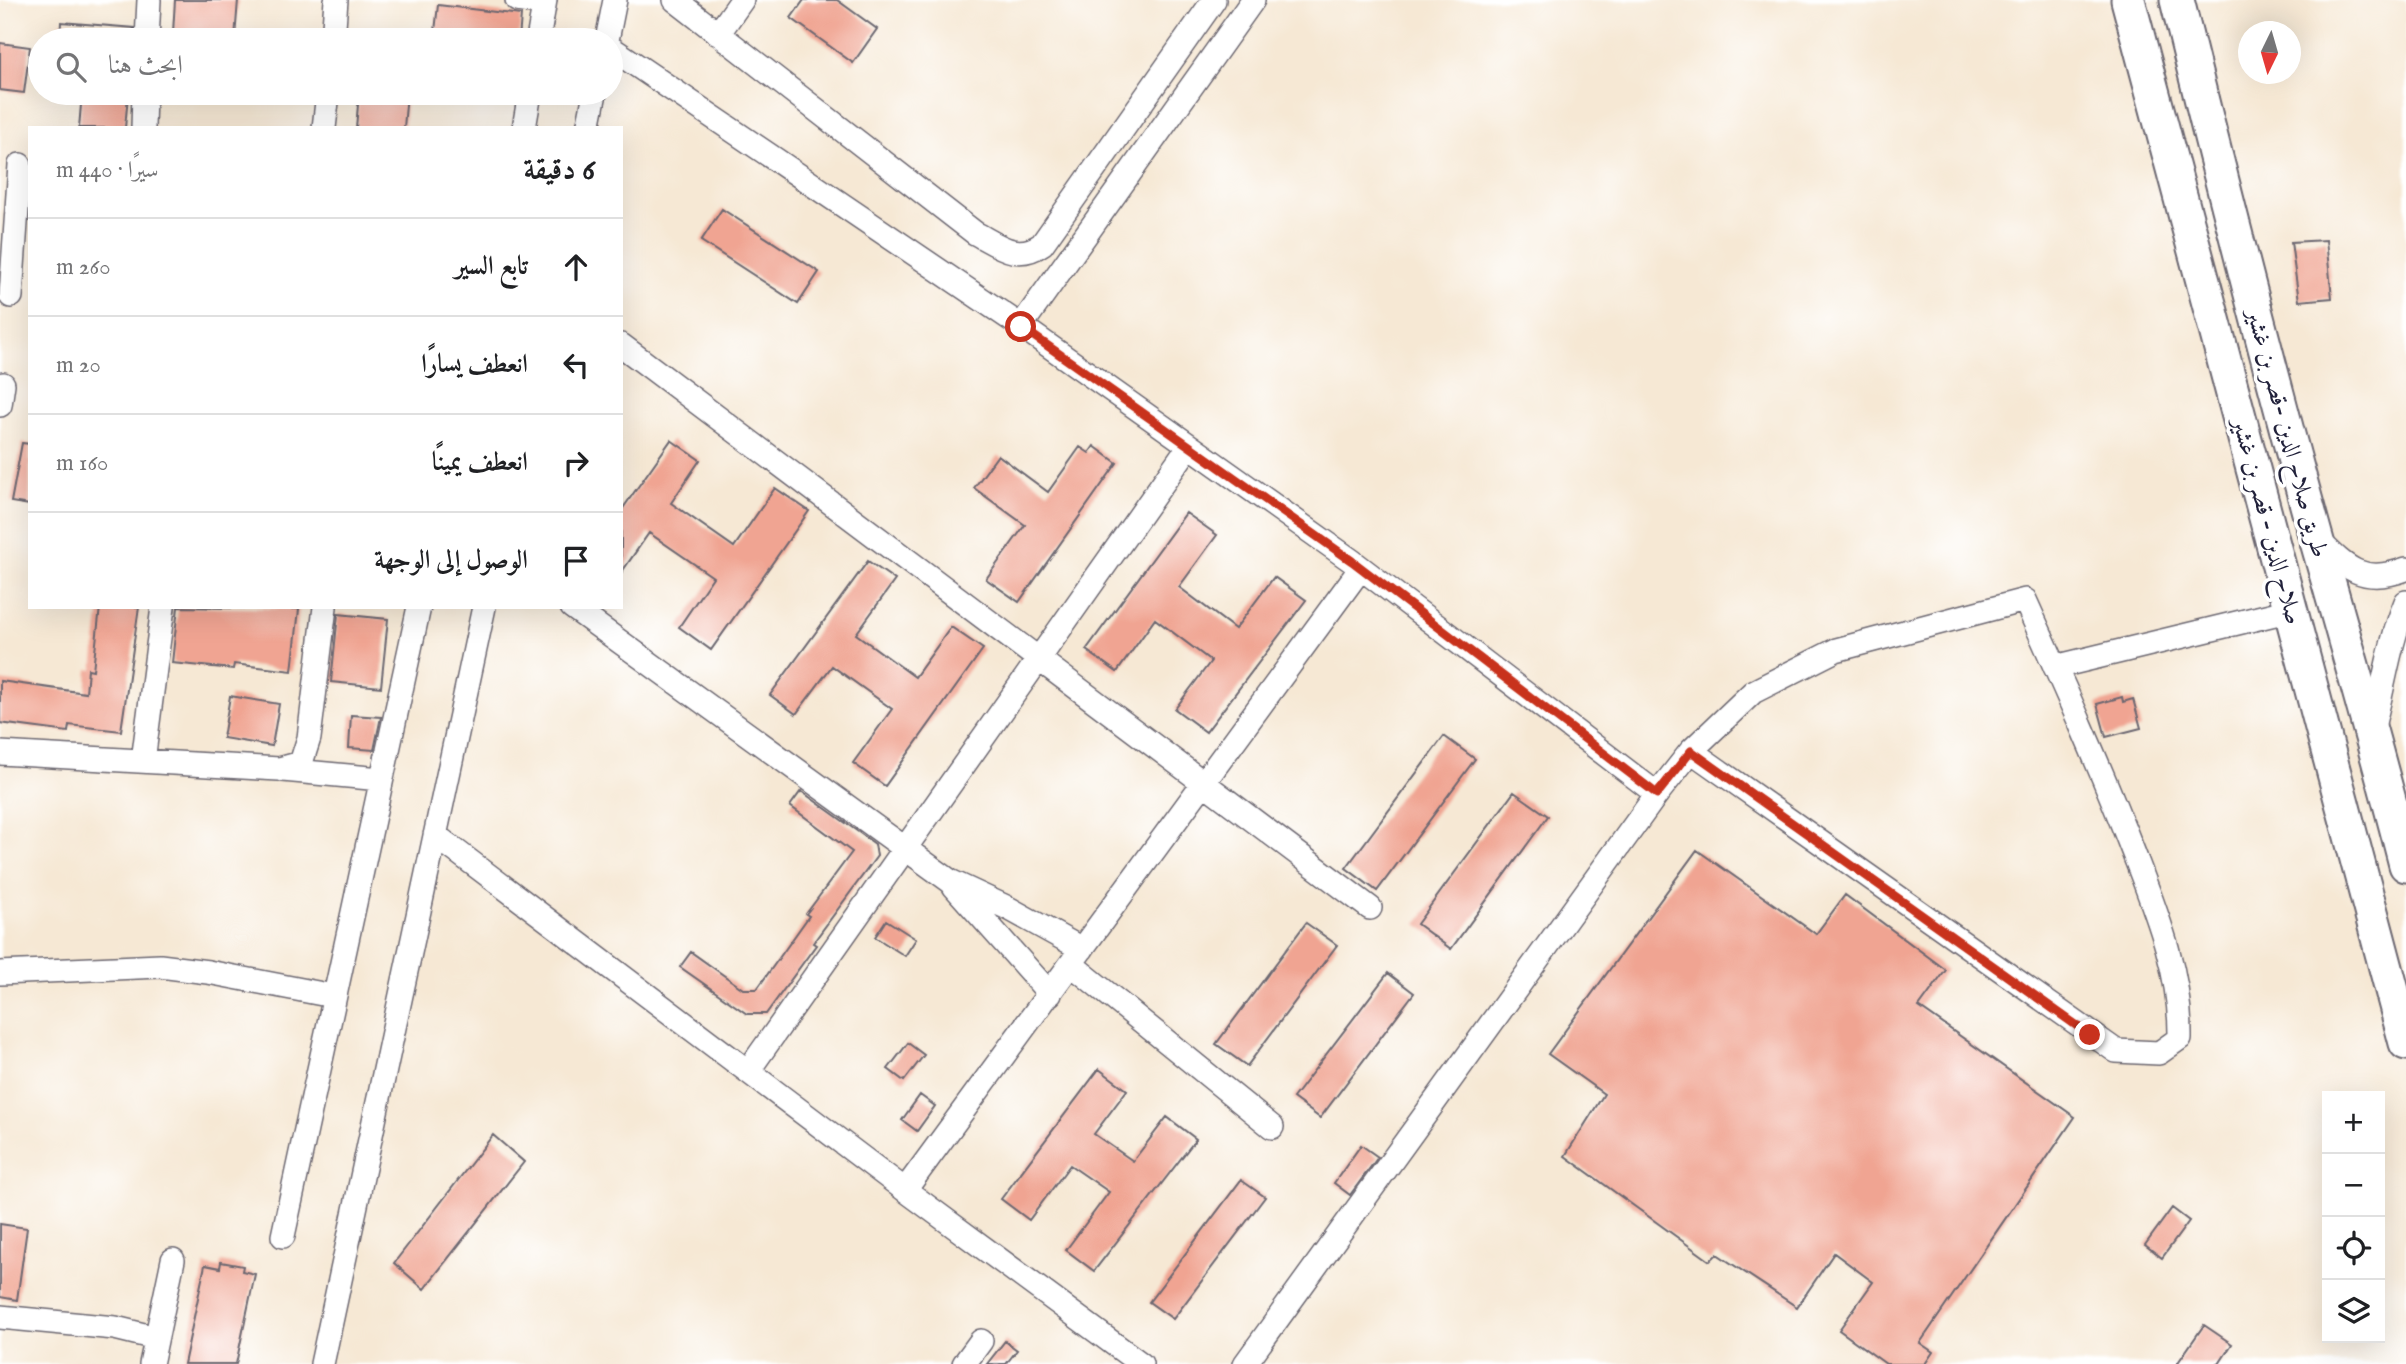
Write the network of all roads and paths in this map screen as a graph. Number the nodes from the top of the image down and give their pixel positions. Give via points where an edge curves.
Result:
1 (149, 0) edge
2 (337, 0) edge
3 (517, 0) edge
4 (615, 0) edge
5 (675, 0) edge
6 (742, 0) edge
7 (1214, 0) edge
8 (1253, 0) edge
9 (2128, 0) edge
10 (2177, 0) edge
11 (544, 2) edge
12 (148, 28) edge
13 (334, 28) edge
14 (540, 28) edge
15 (609, 28) edge
16 (718, 34) junction
17 (623, 56) edge
18 (144, 105) edge
19 (327, 105) edge
20 (528, 105) edge
21 (593, 105) edge
22 (143, 126) edge
23 (324, 126) edge
24 (524, 126) edge
25 (588, 126) edge
26 (17, 165) edge
27 (11, 296) dead end
28 (1021, 327) junction
29 (623, 347) edge
30 (1189, 446) junction
31 (2316, 539) junction
32 (1361, 568) junction
33 (2406, 569) edge
34 (2406, 602) edge
35 (163, 609) edge
36 (325, 609) edge
37 (419, 609) edge
38 (484, 609) edge
39 (575, 609) edge
40 (2291, 610) junction
41 (1038, 660) junction
42 (2055, 667) junction
43 (2372, 730) junction
44 (1691, 751) junction
45 (0, 753) edge
46 (143, 761) junction
47 (279, 769) junction
48 (381, 779) junction
49 (1203, 784) junction
50 (1657, 794) junction
51 (435, 835) junction
52 (905, 848) junction
53 (2406, 865) edge
54 (950, 881) junction
55 (1370, 908) dead end
56 (1077, 956) junction
57 (0, 973) edge
58 (1049, 993) junction
59 (332, 996) junction
60 (2406, 1043) edge
61 (748, 1071) junction
62 (1272, 1127) dead end
63 (905, 1191) junction
64 (283, 1236) dead end
65 (173, 1260) dead end
66 (0, 1317) edge
67 (156, 1338) junction
68 (981, 1341) dead end
69 (151, 1364) edge
70 (323, 1364) edge
71 (964, 1364) edge
72 (1141, 1364) edge
73 (1245, 1364) edge

1 - 12 street
2 - 13 street
3 - 11 street
4 - 15 street
5 - 16 street
6 - 16 street
7 - 16 street via 1050,233 1031,252 1018,254 975,233
8 - 28 street
9 - 40 highway, صلاح الدين - قصر بن غشير
10 - 31 highway, طريق صلاح الدين -قصر بن غشير
11 - 14 street
17 - 28 street
18 - 22 street
19 - 23 street
20 - 24 street
21 - 25 street
26 - 27 street
28 - 30 street
29 - 41 street
30 - 32 street
30 - 41 street
31 - 33 street via 2344,566 2361,575
31 - 43 highway, طريق صلاح الدين -قصر بن غشير
32 - 49 street
32 - 50 street
34 - 43 street
35 - 46 street
36 - 47 street via 309,738 301,764
37 - 48 street
38 - 51 street
39 - 52 street
40 - 42 street
40 - 60 highway, صلاح الدين - قصر بن غشير
41 - 49 street
41 - 52 street
42 - 44 street via 2025,600 1836,650 1753,692
42 - 44 street via 2102,772 2169,951 2181,1011 2180,1038 2159,1053 2116,1051 2090,1035
43 - 53 highway, طريق صلاح الدين -قصر بن غشير
44 - 50 street
45 - 46 street
46 - 47 street
47 - 48 street
48 - 59 street
49 - 55 street
49 - 56 street
50 - 73 street
51 - 61 street
51 - 70 street
52 - 54 street
52 - 61 street
54 - 56 street via 1008,908
54 - 58 street
56 - 58 street
56 - 62 street
57 - 59 street via 160,966
58 - 63 street
59 - 64 street
61 - 63 street
63 - 72 street
65 - 67 street
66 - 67 street via 115,1328
67 - 69 street
68 - 71 street

